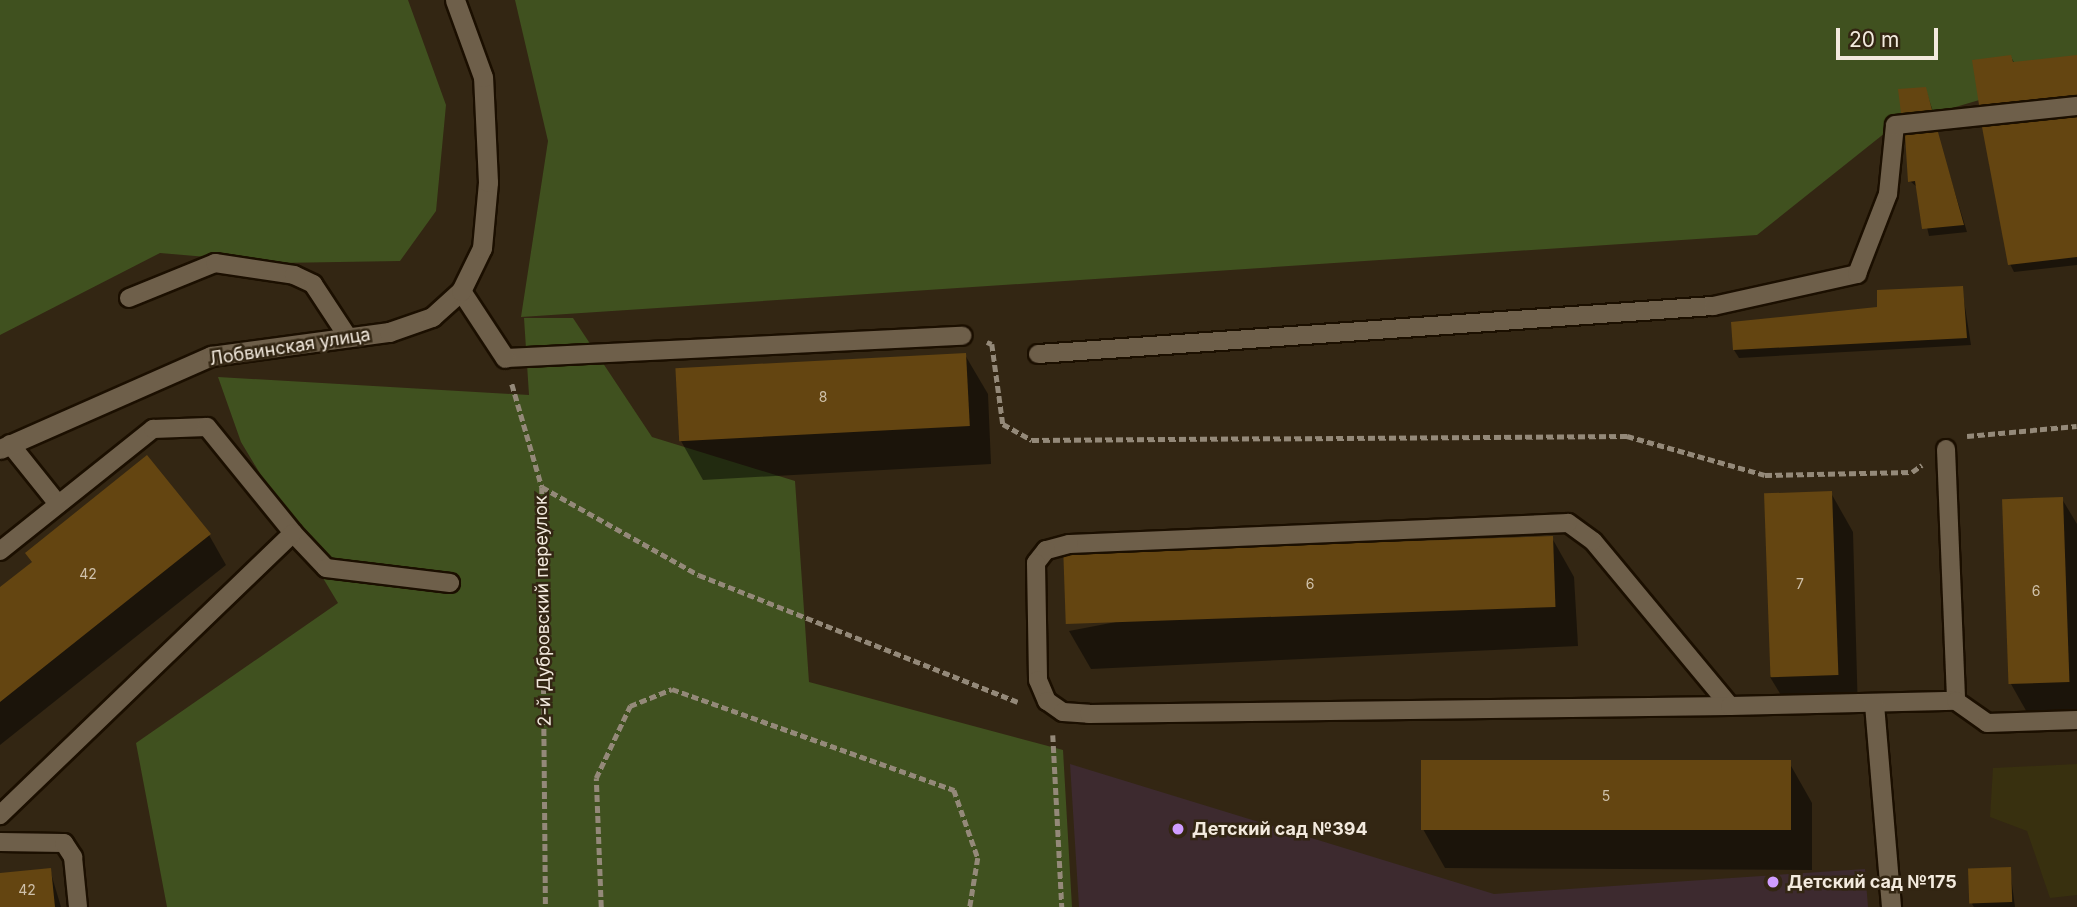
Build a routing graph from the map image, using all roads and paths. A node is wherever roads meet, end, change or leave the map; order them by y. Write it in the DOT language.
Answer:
graph roads {
  1 [pos="455,0"];
  2 [pos="2077,106"];
  3 [pos="461,291"];
  4 [pos="129,298"];
  5 [pos="962,336"];
  6 [pos="348,337"];
  7 [pos="1038,354"];
  8 [pos="505,358"];
  9 [pos="2077,426"];
  10 [pos="5,446"];
  11 [pos="1946,450"];
  12 [pos="542,487"];
  13 [pos="58,504"];
  14 [pos="293,533"];
  15 [pos="0,551"];
  16 [pos="450,583"];
  17 [pos="1956,701"];
  18 [pos="1874,704"];
  19 [pos="1730,706"];
  20 [pos="1054,711"];
  21 [pos="2077,720"];
  22 [pos="0,815"];
  23 [pos="0,842"];
  24 [pos="78,907"];
  25 [pos="546,907"];
  26 [pos="601,907"];
  27 [pos="970,907"];
  28 [pos="1062,907"];
  29 [pos="1891,907"];
  1 -- 3 [label="street"];
  2 -- 7 [label="lane"];
  3 -- 6 [label="street, Лобвинская улица"];
  3 -- 8 [label="street"];
  4 -- 6 [label="lane"];
  5 -- 8 [label="lane"];
  5 -- 11 [label="path"];
  6 -- 10 [label="street, Лобвинская улица"];
  8 -- 12 [label="path, 2-й Дубровский переулок"];
  9 -- 11 [label="path"];
  10 -- 13 [label="lane"];
  11 -- 17 [label="lane"];
  12 -- 20 [label="path"];
  12 -- 25 [label="path, 2-й Дубровский переулок"];
  13 -- 14 [label="lane"];
  13 -- 15 [label="lane"];
  14 -- 16 [label="lane"];
  14 -- 22 [label="lane"];
  17 -- 18 [label="lane"];
  17 -- 21 [label="lane"];
  18 -- 19 [label="lane"];
  18 -- 29 [label="street"];
  19 -- 20 [label="lane"];
  19 -- 20 [label="lane"];
  20 -- 28 [label="path"];
  23 -- 24 [label="lane"];
  26 -- 27 [label="path"];
}
